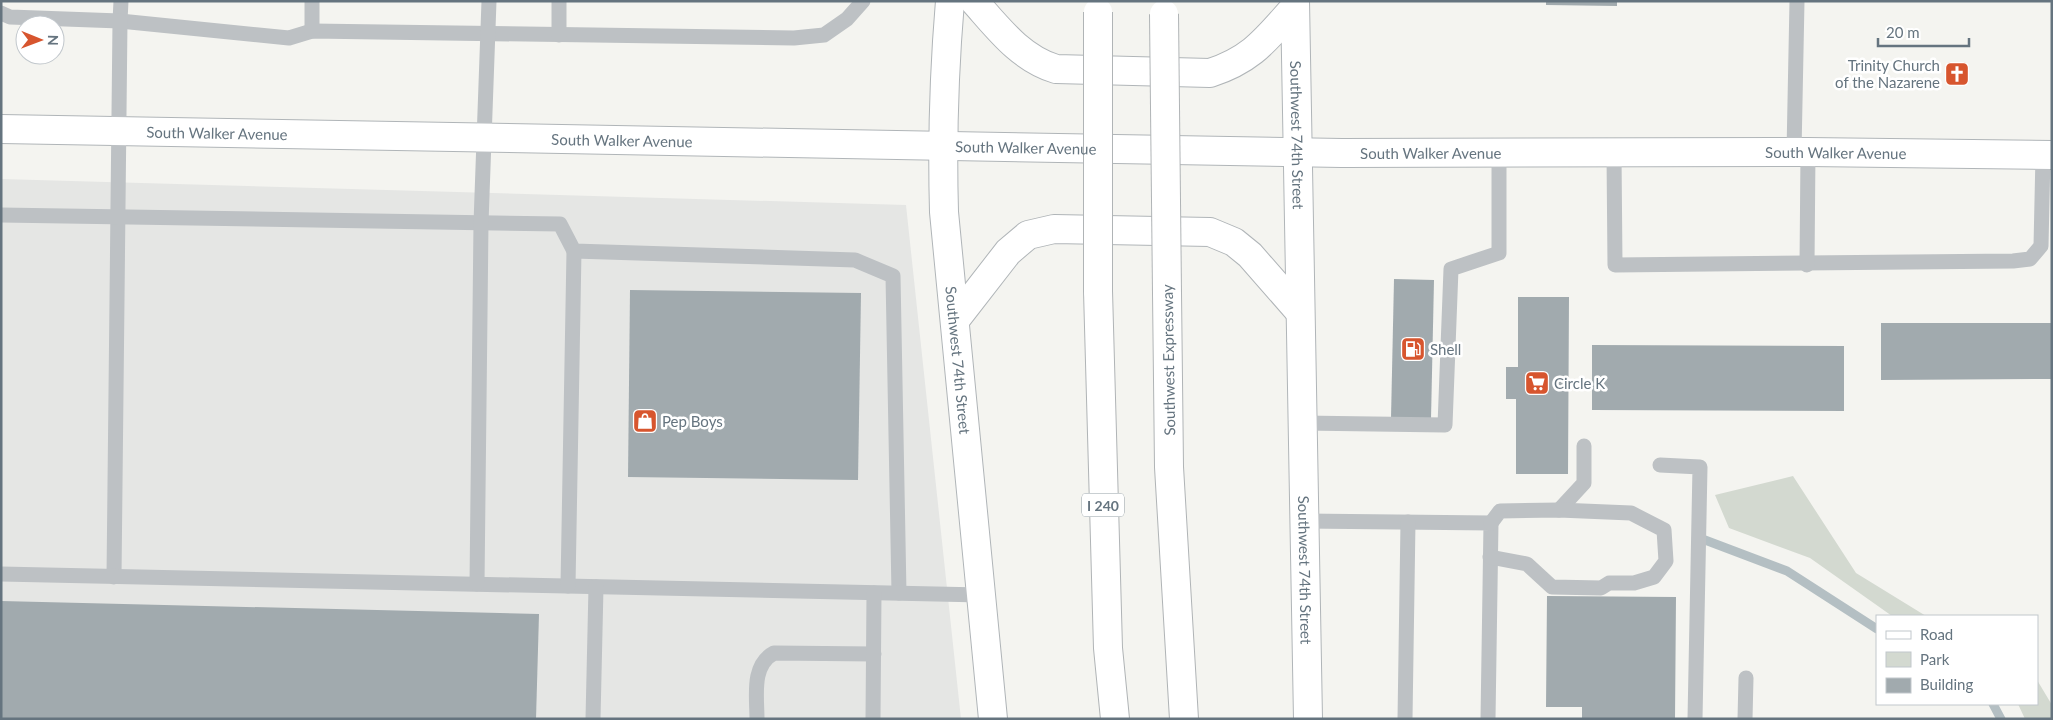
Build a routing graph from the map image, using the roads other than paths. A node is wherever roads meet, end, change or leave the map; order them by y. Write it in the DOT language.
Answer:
graph roads {
  1 [pos="121,1"];
  2 [pos="312,1"];
  3 [pos="489,1"];
  4 [pos="559,1"];
  5 [pos="863,1"];
  6 [pos="950,1"];
  7 [pos="974,1"];
  8 [pos="1797,1"];
  9 [pos="1295,4"];
  10 [pos="1098,7"];
  11 [pos="1164,7"];
  12 [pos="1,13"];
  13 [pos="120,21"];
  14 [pos="312,31"];
  15 [pos="488,34"];
  16 [pos="559,35"];
  17 [pos="1,129"];
  18 [pos="120,132"];
  19 [pos="485,138"];
  20 [pos="942,147"];
  21 [pos="1801,152"];
  22 [pos="1297,153"];
  23 [pos="1499,154"];
  24 [pos="1614,154"];
  25 [pos="2047,155"];
  26 [pos="1,215"];
  27 [pos="119,217"];
  28 [pos="481,223"];
  29 [pos="574,251"];
  30 [pos="1808,264"];
  31 [pos="1299,311"];
  32 [pos="956,319"];
  33 [pos="1302,423"];
  34 [pos="1584,446"];
  35 [pos="1660,465"];
  36 [pos="1559,510"];
  37 [pos="1304,521"];
  38 [pos="1408,522"];
  39 [pos="1491,523"];
  40 [pos="1490,557"];
  41 [pos="1,574"];
  42 [pos="114,577"];
  43 [pos="477,584"];
  44 [pos="568,586"];
  45 [pos="596,587"];
  46 [pos="874,593"];
  47 [pos="899,593"];
  48 [pos="982,595"];
  49 [pos="874,654"];
  50 [pos="1746,678"];
  51 [pos="593,719"];
  52 [pos="757,719"];
  53 [pos="873,719"];
  54 [pos="993,719"];
  55 [pos="1115,719"];
  56 [pos="1184,719"];
  57 [pos="1308,719"];
  58 [pos="1406,719"];
  59 [pos="1488,719"];
  60 [pos="1695,719"];
  61 [pos="1745,719"];
  1 -- 13 [label="lane"];
  2 -- 14 [label="lane"];
  3 -- 15 [label="lane"];
  4 -- 16 [label="lane"];
  5 -- 16 [label="lane"];
  6 -- 20 [label="main road, Southwest 74th Street"];
  7 -- 9 [label="main road"];
  8 -- 21 [label="lane"];
  9 -- 22 [label="main road, Southwest 74th Street"];
  10 -- 55 [label="main road, I 240, bridge"];
  11 -- 56 [label="main road, Southwest Expressway, bridge"];
  12 -- 13 [label="lane"];
  13 -- 14 [label="lane"];
  13 -- 18 [label="lane"];
  14 -- 15 [label="lane"];
  15 -- 16 [label="lane"];
  15 -- 19 [label="lane"];
  17 -- 18 [label="main road, South Walker Avenue"];
  18 -- 19 [label="main road, South Walker Avenue"];
  18 -- 27 [label="lane"];
  19 -- 20 [label="main road, South Walker Avenue"];
  19 -- 28 [label="lane"];
  20 -- 22 [label="main road, South Walker Avenue"];
  20 -- 32 [label="main road, Southwest 74th Street"];
  21 -- 24 [label="main road, South Walker Avenue"];
  21 -- 25 [label="main road, South Walker Avenue"];
  21 -- 30 [label="lane"];
  22 -- 23 [label="main road, South Walker Avenue"];
  22 -- 31 [label="main road, Southwest 74th Street"];
  23 -- 24 [label="main road, South Walker Avenue"];
  23 -- 33 [label="lane"];
  24 -- 30 [label="lane"];
  25 -- 30 [label="lane"];
  26 -- 27 [label="lane"];
  27 -- 28 [label="lane"];
  27 -- 42 [label="lane"];
  28 -- 29 [label="lane"];
  28 -- 43 [label="lane"];
  29 -- 44 [label="lane"];
  29 -- 47 [label="lane"];
  31 -- 32 [label="main road"];
  31 -- 33 [label="main road, Southwest 74th Street"];
  32 -- 48 [label="main road, Southwest 74th Street"];
  33 -- 37 [label="main road, Southwest 74th Street"];
  34 -- 36 [label="lane"];
  35 -- 60 [label="lane"];
  36 -- 39 [label="lane"];
  36 -- 40 [label="lane"];
  37 -- 38 [label="lane"];
  37 -- 57 [label="main road, Southwest 74th Street"];
  38 -- 39 [label="lane"];
  38 -- 58 [label="lane"];
  39 -- 40 [label="lane"];
  40 -- 59 [label="lane"];
  41 -- 42 [label="lane"];
  42 -- 43 [label="lane"];
  43 -- 44 [label="lane"];
  44 -- 45 [label="lane"];
  45 -- 46 [label="lane"];
  45 -- 51 [label="lane"];
  46 -- 47 [label="lane"];
  46 -- 49 [label="lane"];
  47 -- 48 [label="lane"];
  48 -- 54 [label="main road, Southwest 74th Street"];
  49 -- 52 [label="lane"];
  49 -- 53 [label="lane"];
  50 -- 61 [label="lane"];
}
